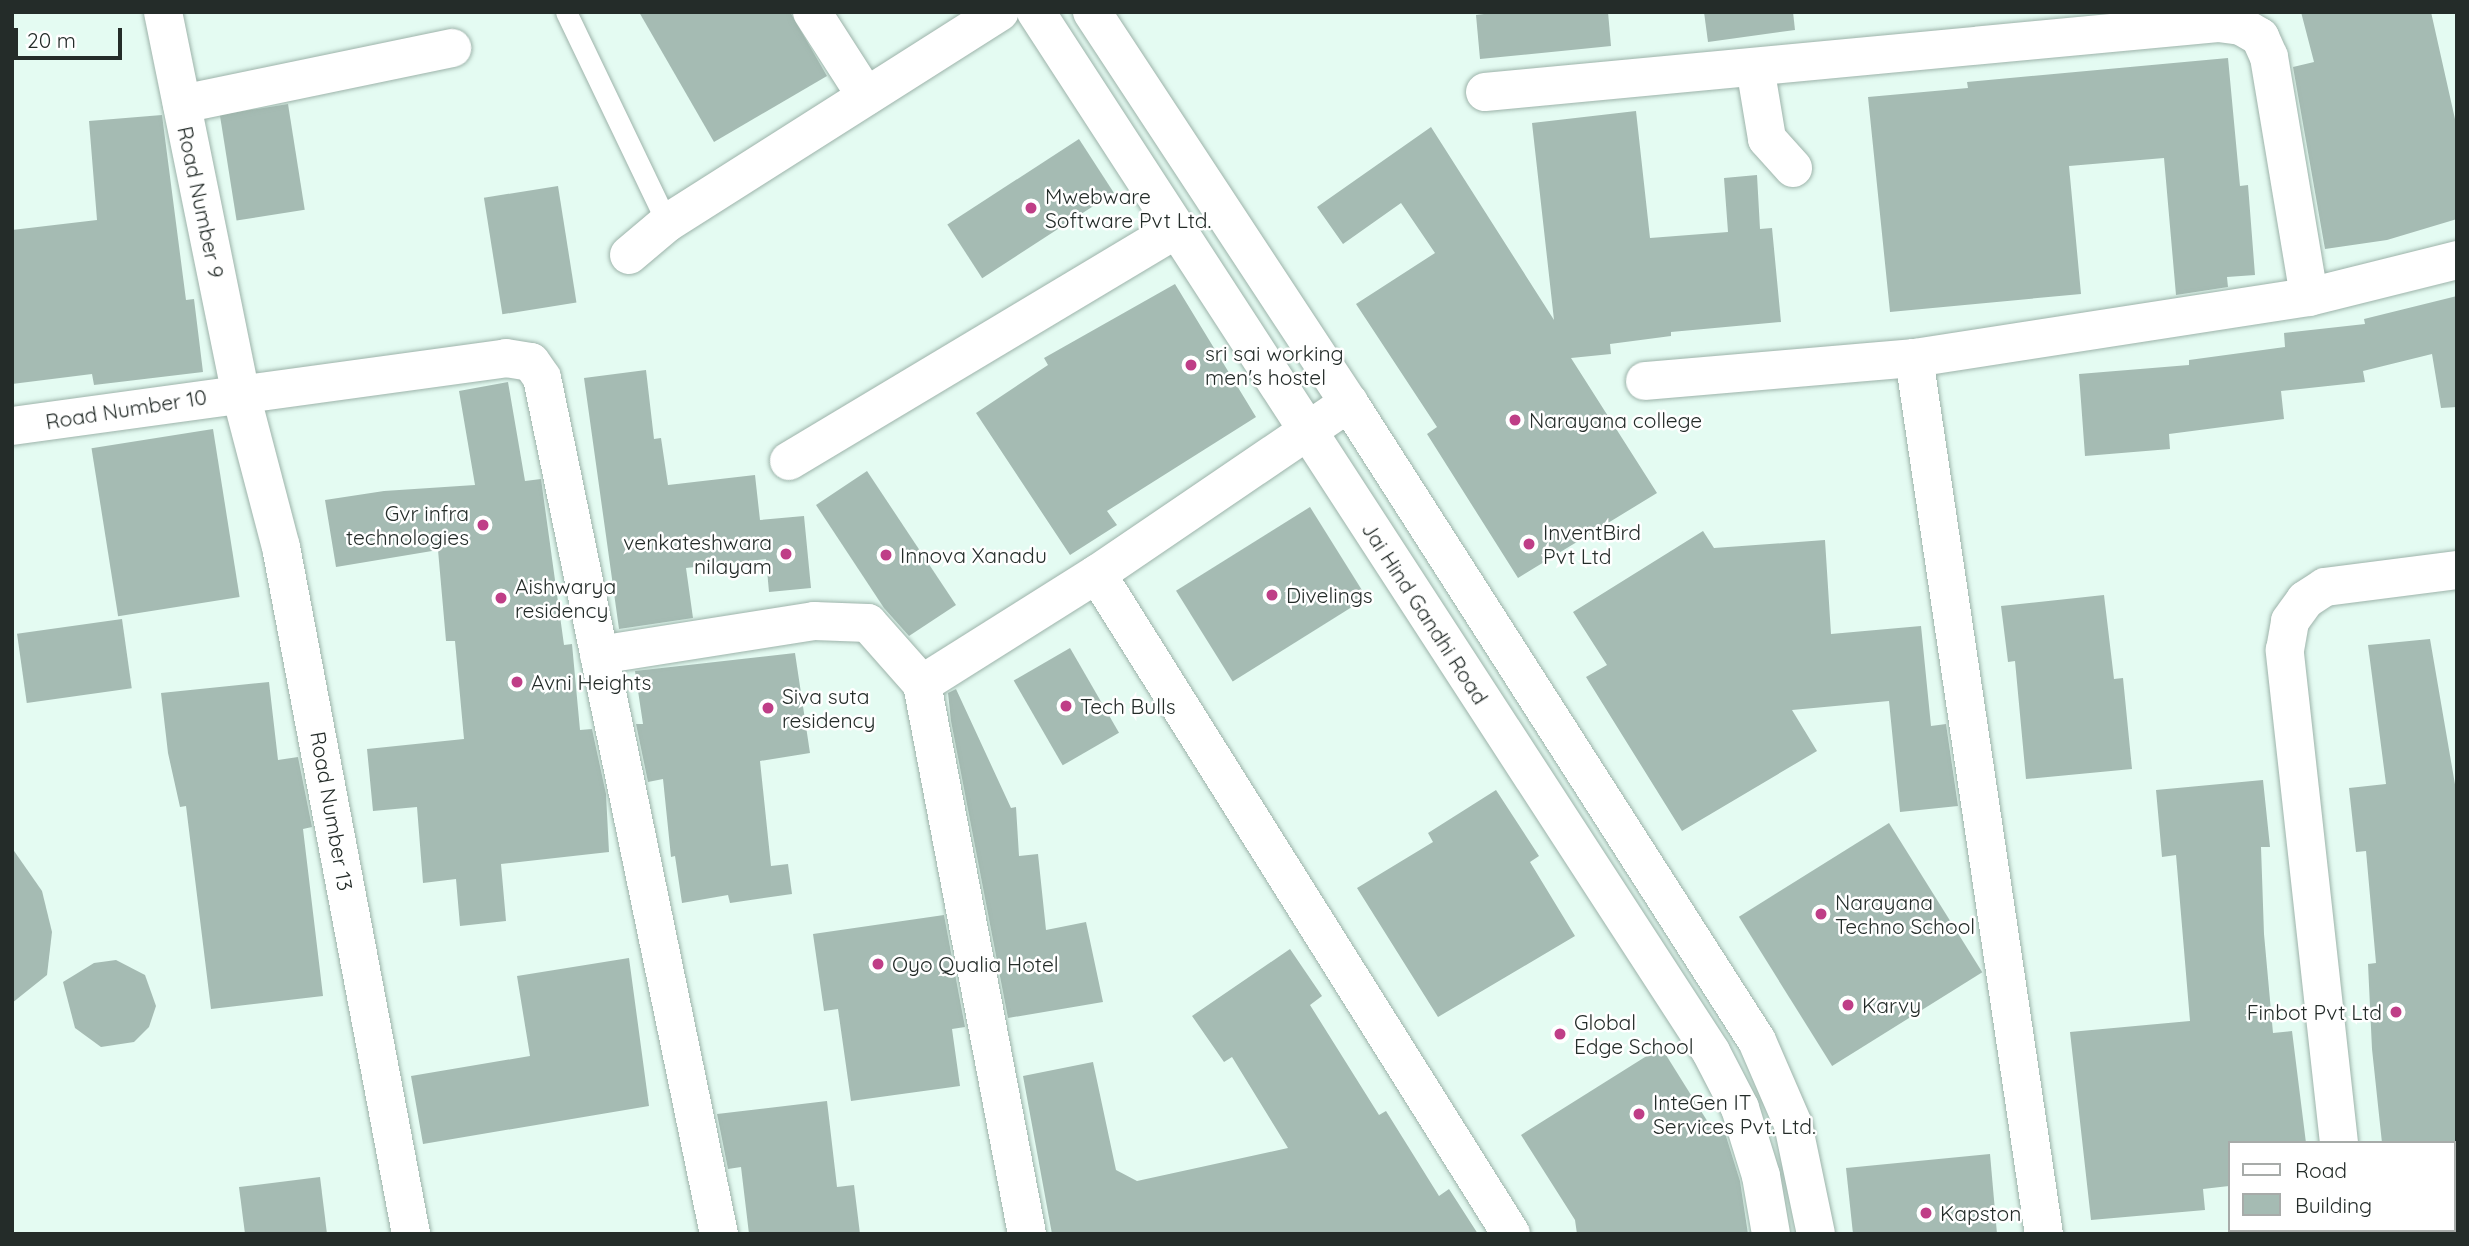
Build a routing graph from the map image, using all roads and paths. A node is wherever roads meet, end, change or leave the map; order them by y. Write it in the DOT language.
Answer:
graph roads {
  1 [pos="163,12"];
  2 [pos="566,12"];
  3 [pos="812,12"];
  4 [pos="1000,12"];
  5 [pos="1036,12"];
  6 [pos="1092,12"];
  7 [pos="452,48"];
  8 [pos="1755,67"];
  9 [pos="1485,92"];
  10 [pos="866,96"];
  11 [pos="181,104"];
  12 [pos="1793,168"];
  13 [pos="667,223"];
  14 [pos="1176,229"];
  15 [pos="629,255"];
  16 [pos="2457,260"];
  17 [pos="2309,297"];
  18 [pos="1914,358"];
  19 [pos="1645,381"];
  20 [pos="240,391"];
  21 [pos="1349,403"];
  22 [pos="12,426"];
  23 [pos="1306,430"];
  24 [pos="789,461"];
  25 [pos="2457,570"];
  26 [pos="1097,574"];
  27 [pos="599,655"];
  28 [pos="922,684"];
  29 [pos="2339,1141"];
  30 [pos="411,1234"];
  31 [pos="719,1234"];
  32 [pos="1027,1234"];
  33 [pos="1511,1234"];
  34 [pos="1771,1234"];
  35 [pos="1816,1234"];
  36 [pos="2044,1234"];
  1 -- 11 [label="street, Road Number 9"];
  2 -- 13 [label="lane"];
  3 -- 10 [label="street"];
  4 -- 10 [label="street"];
  5 -- 14 [label="street, Jai Hind Gandhi Road"];
  6 -- 21 [label="street"];
  7 -- 11 [label="street"];
  8 -- 9 [label="street"];
  8 -- 12 [label="street"];
  8 -- 17 [label="street"];
  10 -- 13 [label="street"];
  11 -- 20 [label="street, Road Number 9"];
  13 -- 15 [label="street"];
  14 -- 23 [label="street, Jai Hind Gandhi Road"];
  14 -- 24 [label="street"];
  16 -- 17 [label="street"];
  17 -- 18 [label="street"];
  18 -- 19 [label="street"];
  18 -- 36 [label="street"];
  20 -- 22 [label="street, Road Number 10"];
  20 -- 27 [label="street, Road Number 10"];
  20 -- 30 [label="street, Road Number 13"];
  21 -- 23 [label="street"];
  21 -- 35 [label="street"];
  23 -- 26 [label="street"];
  23 -- 34 [label="street, Jai Hind Gandhi Road"];
  25 -- 29 [label="street"];
  26 -- 28 [label="street"];
  26 -- 33 [label="street"];
  27 -- 28 [label="street"];
  27 -- 31 [label="street, Road Number 10"];
  28 -- 32 [label="street"];
}
